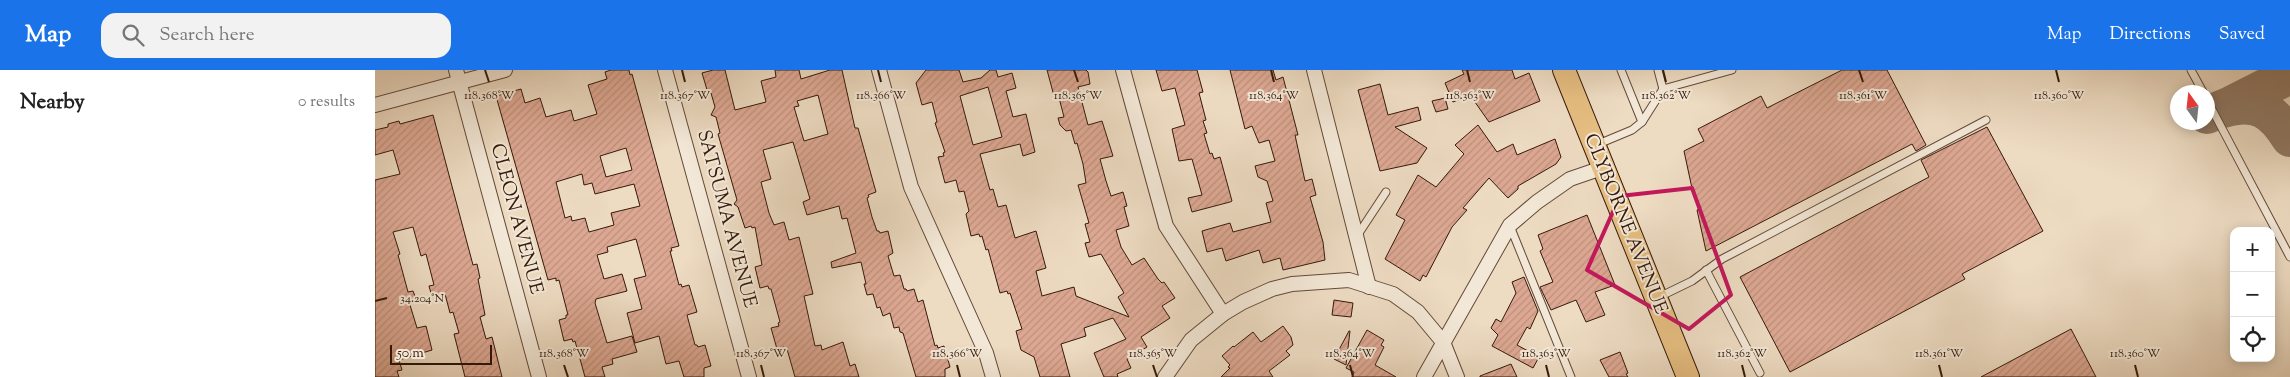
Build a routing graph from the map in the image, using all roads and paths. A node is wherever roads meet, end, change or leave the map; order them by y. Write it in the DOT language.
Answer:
graph roads {
  1 [pos="505,70"];
  2 [pos="665,70"];
  3 [pos="879,70"];
  4 [pos="1123,70"];
  5 [pos="1314,70"];
  6 [pos="1564,70"];
  7 [pos="1621,70"];
  8 [pos="1658,70"];
  9 [pos="1732,70"];
  10 [pos="2191,70"];
  11 [pos="458,76"];
  12 [pos="2199,85"];
  13 [pos="1663,89"];
  14 [pos="375,105"];
  15 [pos="2215,115"];
  16 [pos="1985,120"];
  17 [pos="1641,122"];
  18 [pos="1594,146"];
  19 [pos="1602,168"];
  20 [pos="1386,192"];
  21 [pos="1510,225"];
  22 [pos="1356,236"];
  23 [pos="2290,257"];
  24 [pos="1706,270"];
  25 [pos="1369,287"];
  26 [pos="1655,299"];
  27 [pos="1223,314"];
  28 [pos="1443,342"];
  29 [pos="1760,373"];
  30 [pos="539,377"];
  31 [pos="749,377"];
  32 [pos="993,377"];
  33 [pos="1165,377"];
  34 [pos="1424,377"];
  35 [pos="1457,377"];
  36 [pos="1571,377"];
  37 [pos="1688,377"];
  1 -- 11 [label="street"];
  2 -- 31 [label="street, SATSUMA AVENUE"];
  3 -- 32 [label="street"];
  4 -- 27 [label="street"];
  5 -- 22 [label="street"];
  6 -- 18 [label="main road, CLYBORNE AVENUE"];
  7 -- 17 [label="lane"];
  8 -- 13 [label="lane"];
  9 -- 13 [label="lane"];
  10 -- 12 [label="lane"];
  11 -- 14 [label="street"];
  11 -- 30 [label="street, CLEON AVENUE"];
  13 -- 17 [label="lane"];
  15 -- 23 [label="lane"];
  16 -- 24 [label="lane"];
  17 -- 18 [label="lane"];
  18 -- 19 [label="main road, CLYBORNE AVENUE"];
  19 -- 21 [label="street"];
  19 -- 26 [label="main road, CLYBORNE AVENUE"];
  20 -- 22 [label="lane"];
  21 -- 28 [label="street"];
  21 -- 36 [label="lane"];
  22 -- 25 [label="street"];
  24 -- 26 [label="lane"];
  24 -- 29 [label="lane"];
  25 -- 27 [label="street"];
  25 -- 28 [label="street"];
  26 -- 37 [label="main road, CLYBORNE AVENUE"];
  27 -- 33 [label="street"];
  28 -- 34 [label="street"];
  28 -- 35 [label="street"];
}
